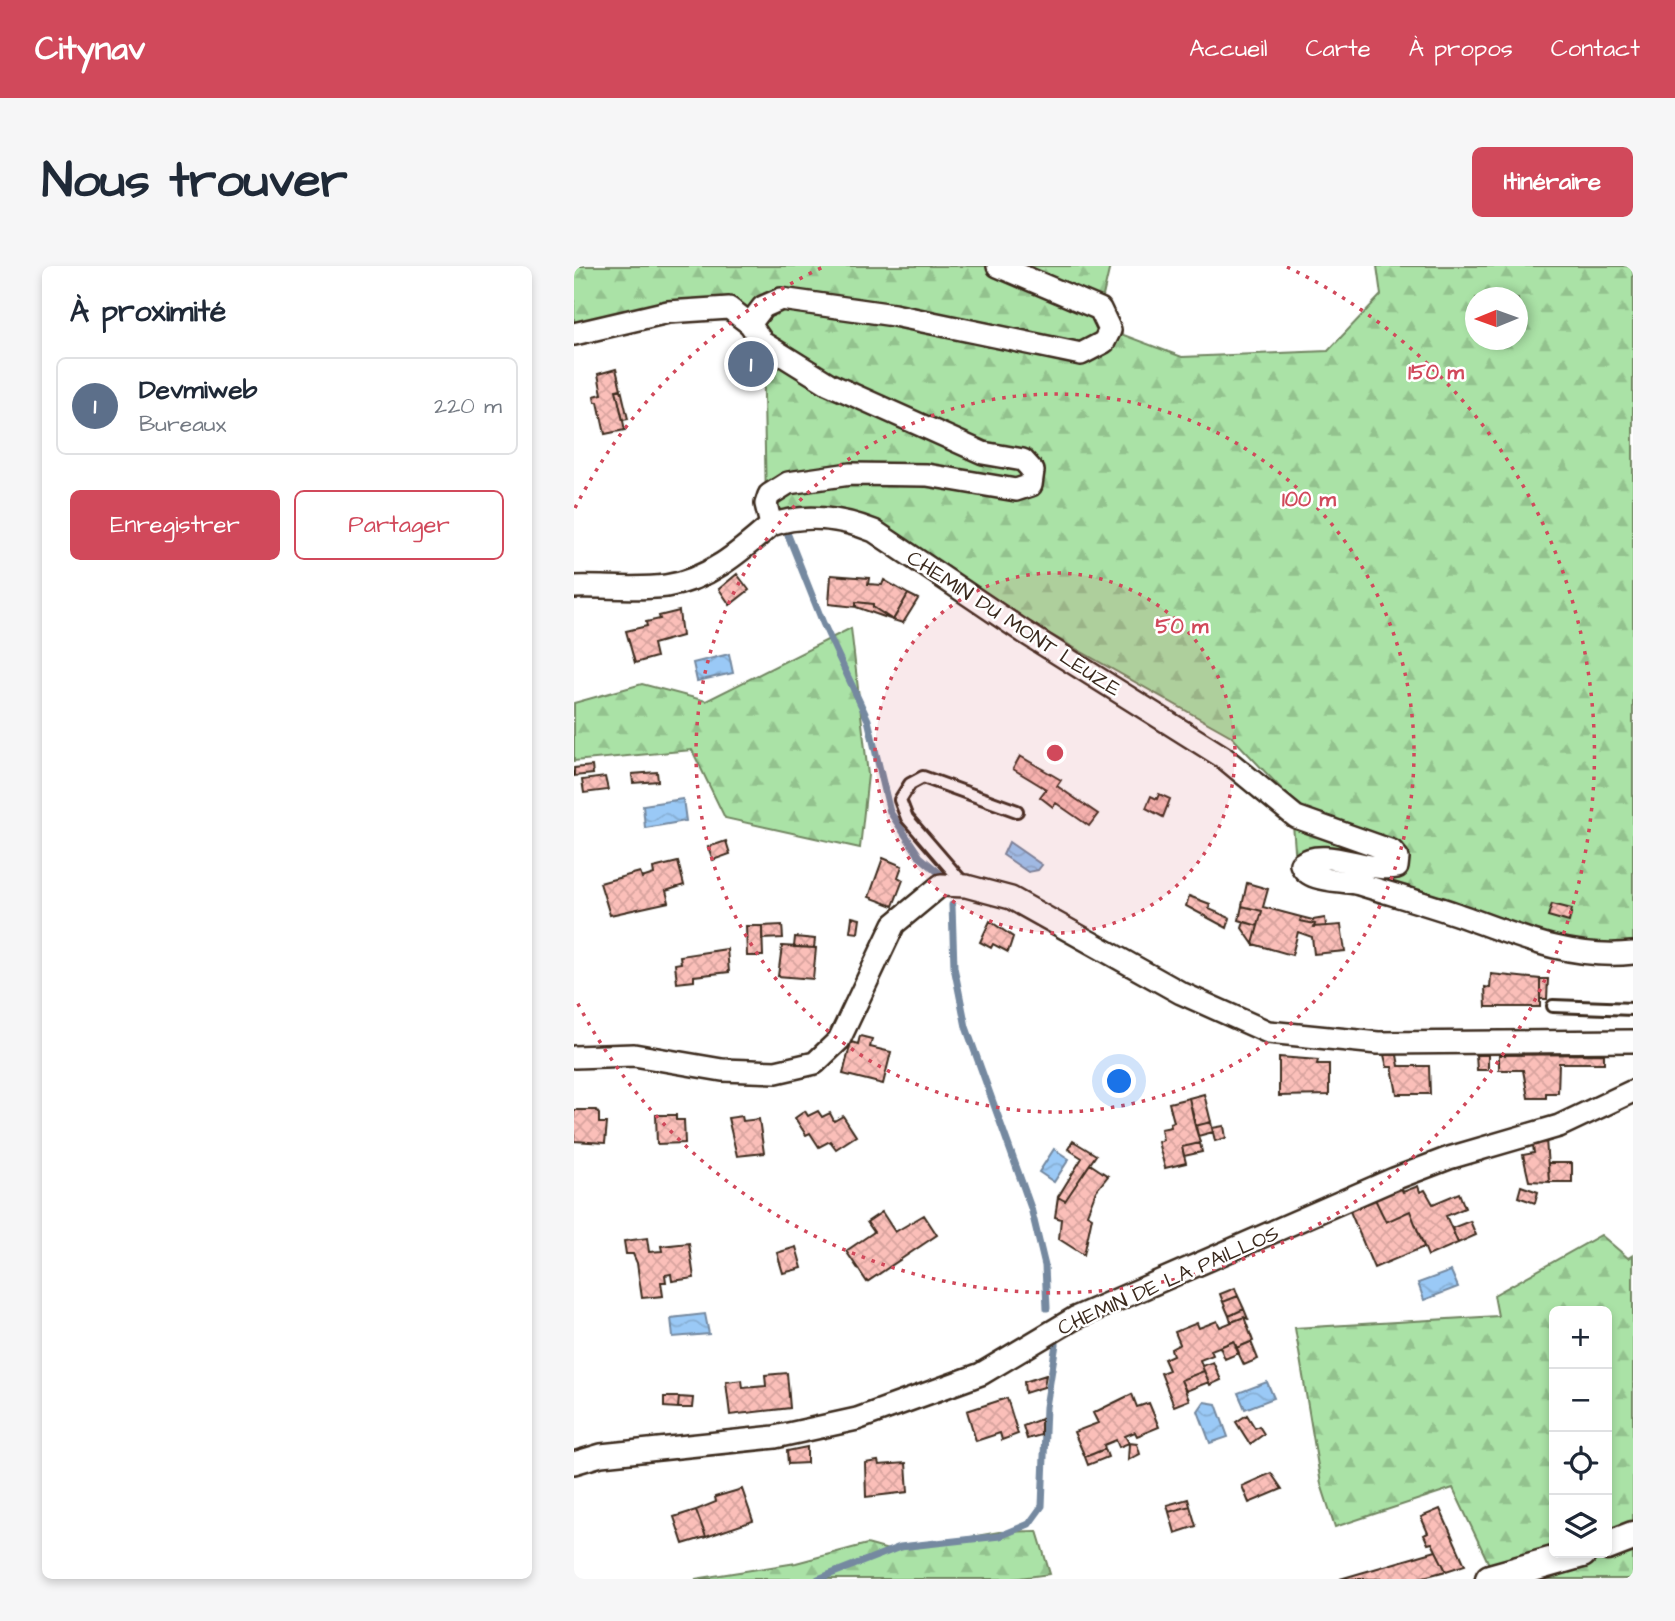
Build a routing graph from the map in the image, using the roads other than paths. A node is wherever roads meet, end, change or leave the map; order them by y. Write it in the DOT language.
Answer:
graph roads {
  1 [pos="998,266"];
  2 [pos="750,324"];
  3 [pos="574,334"];
  4 [pos="771,525"];
  5 [pos="574,587"];
  6 [pos="1017,810"];
  7 [pos="966,886"];
  8 [pos="1633,953"];
  9 [pos="1553,1006"];
  10 [pos="1633,1009"];
  11 [pos="1633,1041"];
  12 [pos="574,1057"];
  13 [pos="1633,1091"];
  14 [pos="574,1463"];
  15 [pos="1633,1536"];
  16 [pos="1612,1544"];
  17 [pos="1564,1558"];
  18 [pos="1490,1579"];
  1 -- 2 [label="street"];
  2 -- 3 [label="street"];
  2 -- 4 [label="street"];
  4 -- 5 [label="street"];
  4 -- 8 [label="street, CHEMIN DU MONT LEUZE"];
  6 -- 7 [label="lane"];
  7 -- 11 [label="street"];
  7 -- 12 [label="street"];
  9 -- 10 [label="lane"];
  13 -- 14 [label="street, CHEMIN DE LA PAILLOS"];
  15 -- 16 [label="main road"];
  17 -- 18 [label="main road"];
}
